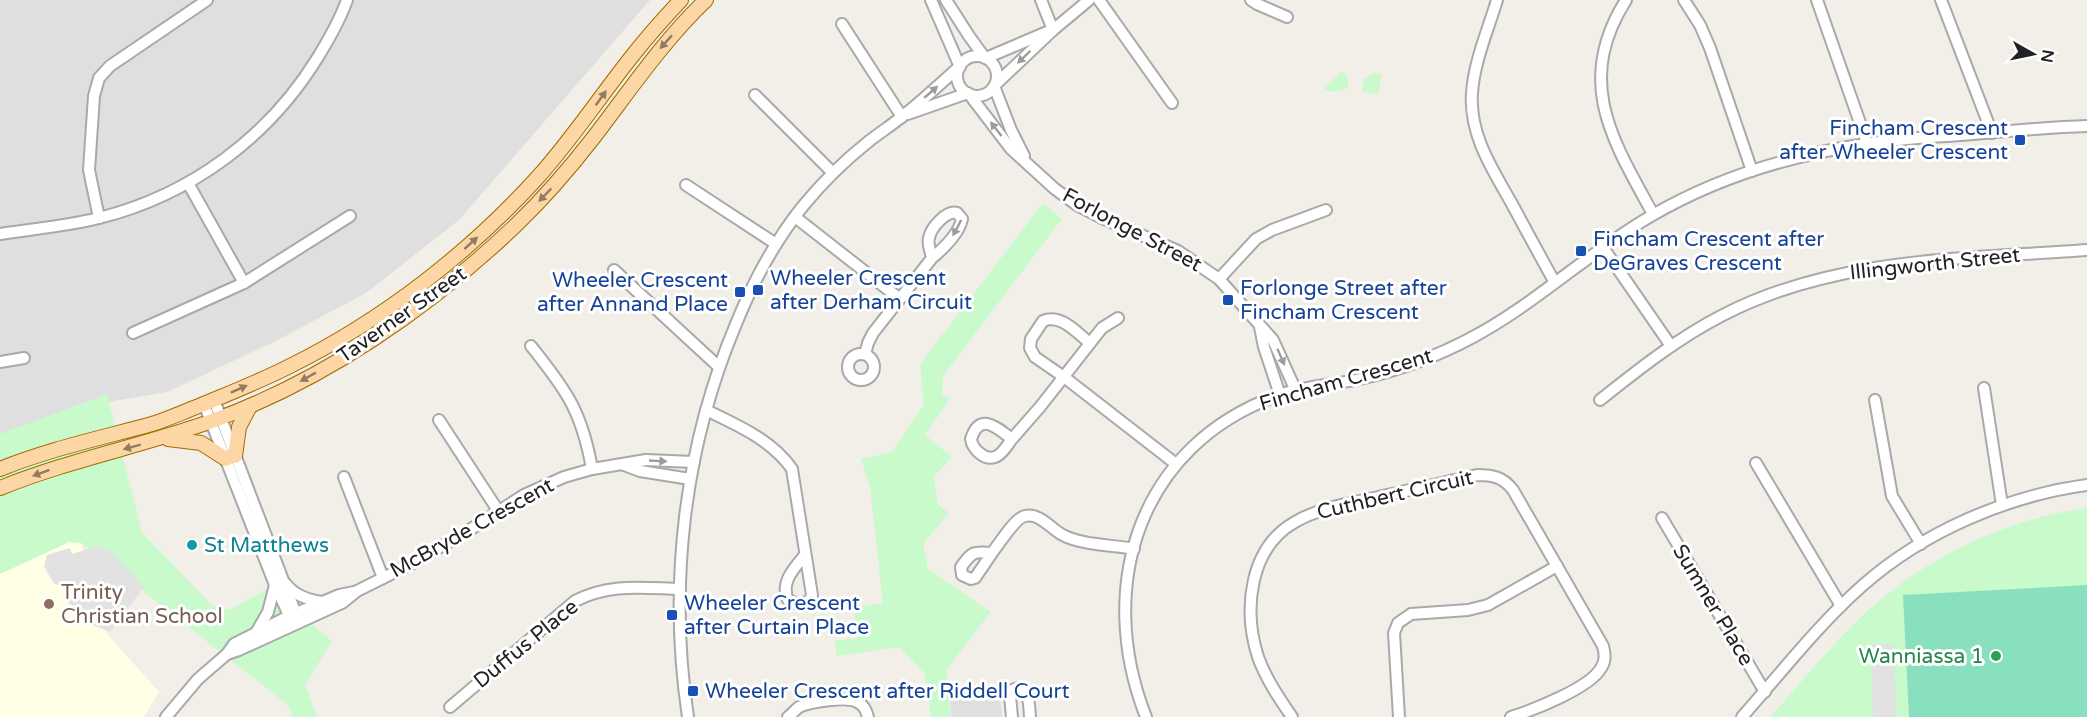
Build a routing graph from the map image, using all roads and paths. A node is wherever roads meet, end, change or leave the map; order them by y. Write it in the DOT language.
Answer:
graph roads {
  1 [pos="207,0"];
  2 [pos="347,0"];
  3 [pos="681,0"];
  4 [pos="706,0"];
  5 [pos="932,0"];
  6 [pos="946,0"];
  7 [pos="1041,0"];
  8 [pos="1089,0"];
  9 [pos="1099,0"];
  10 [pos="1251,0"];
  11 [pos="1497,0"];
  12 [pos="1626,0"];
  13 [pos="1684,0"];
  14 [pos="1817,0"];
  15 [pos="1941,0"];
  16 [pos="192,4"];
  17 [pos="1287,17"];
  18 [pos="842,24"];
  19 [pos="1053,30"];
  20 [pos="986,58"];
  21 [pos="959,67"];
  22 [pos="994,86"];
  23 [pos="969,94"];
  24 [pos="755,95"];
  25 [pos="1172,102"];
  26 [pos="902,117"];
  27 [pos="2087,124"];
  28 [pos="1992,133"];
  29 [pos="1867,143"];
  30 [pos="1027,161"];
  31 [pos="1752,171"];
  32 [pos="834,173"];
  33 [pos="188,183"];
  34 [pos="686,185"];
  35 [pos="1326,210"];
  36 [pos="1653,214"];
  37 [pos="350,216"];
  38 [pos="795,217"];
  39 [pos="99,218"];
  40 [pos="0,234"];
  41 [pos="776,244"];
  42 [pos="1602,246"];
  43 [pos="2087,250"];
  44 [pos="932,258"];
  45 [pos="614,270"];
  46 [pos="1219,279"];
  47 [pos="1554,281"];
  48 [pos="244,283"];
  49 [pos="900,299"];
  50 [pos="1118,318"];
  51 [pos="1260,327"];
  52 [pos="133,333"];
  53 [pos="1090,343"];
  54 [pos="531,346"];
  55 [pos="1671,346"];
  56 [pos="865,354"];
  57 [pos="24,358"];
  58 [pos="0,362"];
  59 [pos="719,367"];
  60 [pos="1064,377"];
  61 [pos="1984,388"];
  62 [pos="1296,391"];
  63 [pos="1280,395"];
  64 [pos="1600,400"];
  65 [pos="1875,400"];
  66 [pos="209,402"];
  67 [pos="250,406"];
  68 [pos="706,410"];
  69 [pos="215,420"];
  70 [pos="439,420"];
  71 [pos="159,439"];
  72 [pos="1012,439"];
  73 [pos="230,458"];
  74 [pos="694,462"];
  75 [pos="1756,463"];
  76 [pos="1176,464"];
  77 [pos="624,465"];
  78 [pos="0,469"];
  79 [pos="592,469"];
  80 [pos="344,477"];
  81 [pos="690,479"];
  82 [pos="2087,485"];
  83 [pos="0,488"];
  84 [pos="2002,505"];
  85 [pos="499,512"];
  86 [pos="1662,518"];
  87 [pos="1921,544"];
  88 [pos="1134,549"];
  89 [pos="992,553"];
  90 [pos="804,556"];
  91 [pos="1557,566"];
  92 [pos="383,578"];
  93 [pos="280,583"];
  94 [pos="680,589"];
  95 [pos="357,591"];
  96 [pos="324,601"];
  97 [pos="1841,606"];
  98 [pos="294,619"];
  99 [pos="256,633"];
  100 [pos="233,650"];
  101 [pos="1764,692"];
  102 [pos="450,707"];
  103 [pos="166,717"];
  104 [pos="688,717"];
  105 [pos="788,717"];
  106 [pos="868,717"];
  107 [pos="1012,717"];
  108 [pos="1030,717"];
  109 [pos="1146,717"];
  110 [pos="1292,717"];
  111 [pos="1398,717"];
  112 [pos="1511,717"];
  113 [pos="1742,717"];
  1 -- 16 [label="street"];
  2 -- 33 [label="street"];
  66 -- 3 [label="main road, Taverner Street, one-way"];
  4 -- 67 [label="main road, Taverner Street, one-way"];
  5 -- 21 [label="street"];
  6 -- 20 [label="street"];
  7 -- 19 [label="street"];
  8 -- 19 [label="street"];
  9 -- 25 [label="street"];
  10 -- 17 [label="street"];
  11 -- 47 [label="street"];
  12 -- 36 [label="street"];
  13 -- 31 [label="street"];
  14 -- 29 [label="street"];
  15 -- 28 [label="street"];
  16 -- 39 [label="street"];
  18 -- 26 [label="street"];
  19 -- 20 [label="street"];
  19 -- 22 [label="street, one-way"];
  20 -- 21 [label="street"];
  20 -- 22 [label="street"];
  21 -- 23 [label="street"];
  26 -- 21 [label="street, one-way"];
  22 -- 23 [label="street"];
  22 -- 30 [label="street, Forlonge Street"];
  23 -- 26 [label="street"];
  30 -- 23 [label="street, Forlonge Street, one-way"];
  24 -- 32 [label="street"];
  26 -- 32 [label="street"];
  27 -- 28 [label="street, Fincham Crescent"];
  28 -- 29 [label="street, Fincham Crescent"];
  29 -- 31 [label="street, Fincham Crescent"];
  30 -- 46 [label="street, Forlonge Street"];
  31 -- 36 [label="street, Fincham Crescent"];
  32 -- 38 [label="street"];
  33 -- 39 [label="street"];
  33 -- 48 [label="street"];
  34 -- 41 [label="street"];
  35 -- 46 [label="street"];
  36 -- 42 [label="street, Fincham Crescent"];
  37 -- 48 [label="street"];
  38 -- 41 [label="street"];
  38 -- 49 [label="street"];
  39 -- 40 [label="street"];
  41 -- 59 [label="street"];
  42 -- 47 [label="street, Fincham Crescent"];
  42 -- 55 [label="street"];
  43 -- 55 [label="street, Illingworth Street"];
  44 -- 49 [label="street"];
  45 -- 59 [label="street"];
  46 -- 51 [label="street, Forlonge Street"];
  47 -- 62 [label="street, Fincham Crescent"];
  48 -- 52 [label="street"];
  49 -- 56 [label="street"];
  50 -- 53 [label="street"];
  51 -- 62 [label="street, Forlonge Street, one-way"];
  51 -- 63 [label="street, Forlonge Street"];
  53 -- 60 [label="street"];
  53 -- 60 [label="street"];
  54 -- 79 [label="street"];
  55 -- 64 [label="street, Illingworth Street"];
  57 -- 58 [label="street"];
  59 -- 68 [label="street"];
  60 -- 72 [label="street"];
  60 -- 76 [label="street"];
  61 -- 84 [label="street"];
  62 -- 63 [label="street, Fincham Crescent"];
  63 -- 76 [label="street, Fincham Crescent"];
  65 -- 87 [label="street"];
  66 -- 69 [label="street"];
  66 -- 78 [label="main road, Taverner Street"];
  67 -- 69 [label="main road, Taverner Street"];
  67 -- 73 [label="main road"];
  68 -- 74 [label="street"];
  68 -- 90 [label="street"];
  69 -- 71 [label="main road, Taverner Street"];
  69 -- 73 [label="street"];
  70 -- 85 [label="street"];
  71 -- 73 [label="main road"];
  71 -- 83 [label="main road, Taverner Street, one-way"];
  73 -- 93 [label="street"];
  77 -- 74 [label="street, McBryde Crescent, one-way"];
  74 -- 81 [label="street"];
  75 -- 97 [label="street"];
  76 -- 88 [label="street, Fincham Crescent"];
  77 -- 79 [label="street, McBryde Crescent"];
  77 -- 81 [label="street, McBryde Crescent"];
  79 -- 85 [label="street, McBryde Crescent"];
  80 -- 92 [label="street"];
  81 -- 94 [label="street"];
  82 -- 84 [label="street"];
  84 -- 87 [label="street"];
  85 -- 92 [label="street, McBryde Crescent"];
  86 -- 101 [label="street, Sumner Place"];
  87 -- 97 [label="street"];
  88 -- 89 [label="street"];
  88 -- 109 [label="street, Fincham Crescent"];
  91 -- 110 [label="street, Cuthbert Circuit"];
  91 -- 111 [label="street"];
  91 -- 112 [label="street, Cuthbert Circuit"];
  92 -- 95 [label="street, McBryde Crescent"];
  93 -- 96 [label="street"];
  93 -- 98 [label="street"];
  93 -- 99 [label="street"];
  94 -- 102 [label="street, Duffus Place"];
  94 -- 104 [label="street"];
  95 -- 96 [label="street, McBryde Crescent"];
  95 -- 98 [label="street, McBryde Crescent"];
  96 -- 98 [label="street, McBryde Crescent"];
  97 -- 101 [label="street"];
  98 -- 99 [label="street, McBryde Crescent"];
  98 -- 100 [label="street, McBryde Crescent"];
  99 -- 100 [label="street, McBryde Crescent"];
  100 -- 103 [label="street, McBryde Crescent"];
  101 -- 113 [label="street"];
  105 -- 106 [label="street"];
  107 -- 108 [label="street"];
}
